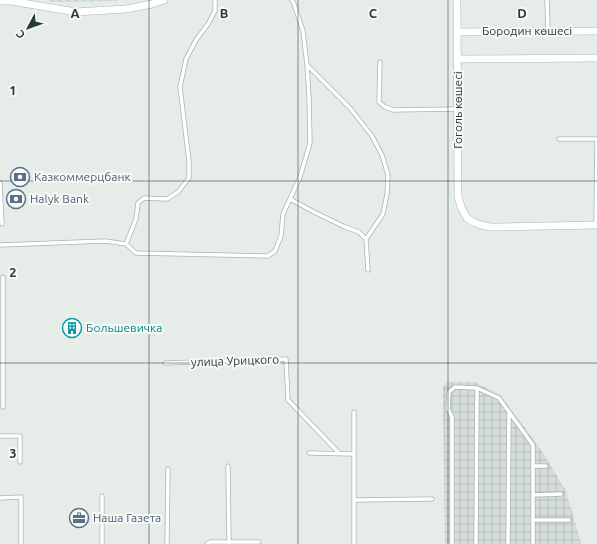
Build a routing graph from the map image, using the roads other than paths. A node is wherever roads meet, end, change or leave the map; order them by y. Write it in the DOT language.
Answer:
graph roads {
  1 [pos="164,0"];
  2 [pos="215,0"];
  3 [pos="292,0"];
  4 [pos="457,0"];
  5 [pos="548,0"];
  6 [pos="0,1"];
  7 [pos="548,31"];
  8 [pos="597,31"];
  9 [pos="457,32"];
  10 [pos="597,58"];
  11 [pos="458,60"];
  12 [pos="380,62"];
  13 [pos="307,65"];
  14 [pos="458,109"];
  15 [pos="559,139"];
  16 [pos="597,140"];
  17 [pos="0,183"];
  18 [pos="290,198"];
  19 [pos="2,224"];
  20 [pos="597,225"];
  21 [pos="366,239"];
  22 [pos="126,244"];
  23 [pos="0,245"];
  24 [pos="368,270"];
  25 [pos="3,277"];
  26 [pos="165,363"];
  27 [pos="2,372"];
  28 [pos="477,388"];
  29 [pos="3,407"];
  30 [pos="354,412"];
  31 [pos="509,412"];
  32 [pos="0,436"];
  33 [pos="308,453"];
  34 [pos="339,454"];
  35 [pos="354,454"];
  36 [pos="20,462"];
  37 [pos="228,466"];
  38 [pos="533,466"];
  39 [pos="546,466"];
  40 [pos="168,469"];
  41 [pos="561,494"];
  42 [pos="533,495"];
  43 [pos="102,496"];
  44 [pos="0,498"];
  45 [pos="432,499"];
  46 [pos="354,500"];
  47 [pos="533,520"];
  48 [pos="569,520"];
  49 [pos="259,542"];
  50 [pos="229,543"];
  51 [pos="21,544"];
  52 [pos="102,544"];
  53 [pos="167,544"];
  54 [pos="208,544"];
  55 [pos="354,544"];
  56 [pos="452,544"];
  57 [pos="476,544"];
  58 [pos="508,544"];
  59 [pos="533,544"];
  1 -- 6 [label="street"];
  2 -- 22 [label="lane"];
  3 -- 13 [label="lane"];
  4 -- 9 [label="street, Гоголь көшесі"];
  5 -- 7 [label="lane"];
  7 -- 8 [label="street, Бородин көшесі"];
  7 -- 9 [label="street, Бородин көшесі"];
  9 -- 11 [label="street, Гоголь көшесі"];
  10 -- 11 [label="street"];
  11 -- 14 [label="street, Гоголь көшесі"];
  12 -- 14 [label="lane"];
  13 -- 18 [label="lane"];
  13 -- 21 [label="lane"];
  14 -- 20 [label="street, Гоголь көшесі"];
  15 -- 16 [label="lane"];
  16 -- 20 [label="lane"];
  17 -- 19 [label="lane"];
  18 -- 21 [label="lane"];
  18 -- 22 [label="lane"];
  21 -- 24 [label="lane"];
  22 -- 23 [label="lane"];
  25 -- 27 [label="lane"];
  26 -- 34 [label="lane, улица Урицкого"];
  27 -- 29 [label="lane"];
  28 -- 31 [label="lane"];
  28 -- 56 [label="lane"];
  28 -- 57 [label="lane"];
  30 -- 35 [label="lane"];
  31 -- 38 [label="lane"];
  31 -- 58 [label="lane"];
  32 -- 36 [label="lane"];
  33 -- 34 [label="lane"];
  34 -- 35 [label="lane"];
  35 -- 46 [label="lane"];
  37 -- 50 [label="lane"];
  38 -- 39 [label="lane"];
  38 -- 42 [label="lane"];
  40 -- 53 [label="lane"];
  41 -- 42 [label="lane"];
  42 -- 47 [label="lane"];
  43 -- 52 [label="lane"];
  44 -- 51 [label="lane"];
  45 -- 46 [label="lane"];
  46 -- 55 [label="lane"];
  47 -- 48 [label="lane"];
  47 -- 59 [label="lane"];
  49 -- 50 [label="lane"];
  50 -- 54 [label="lane"];
}
